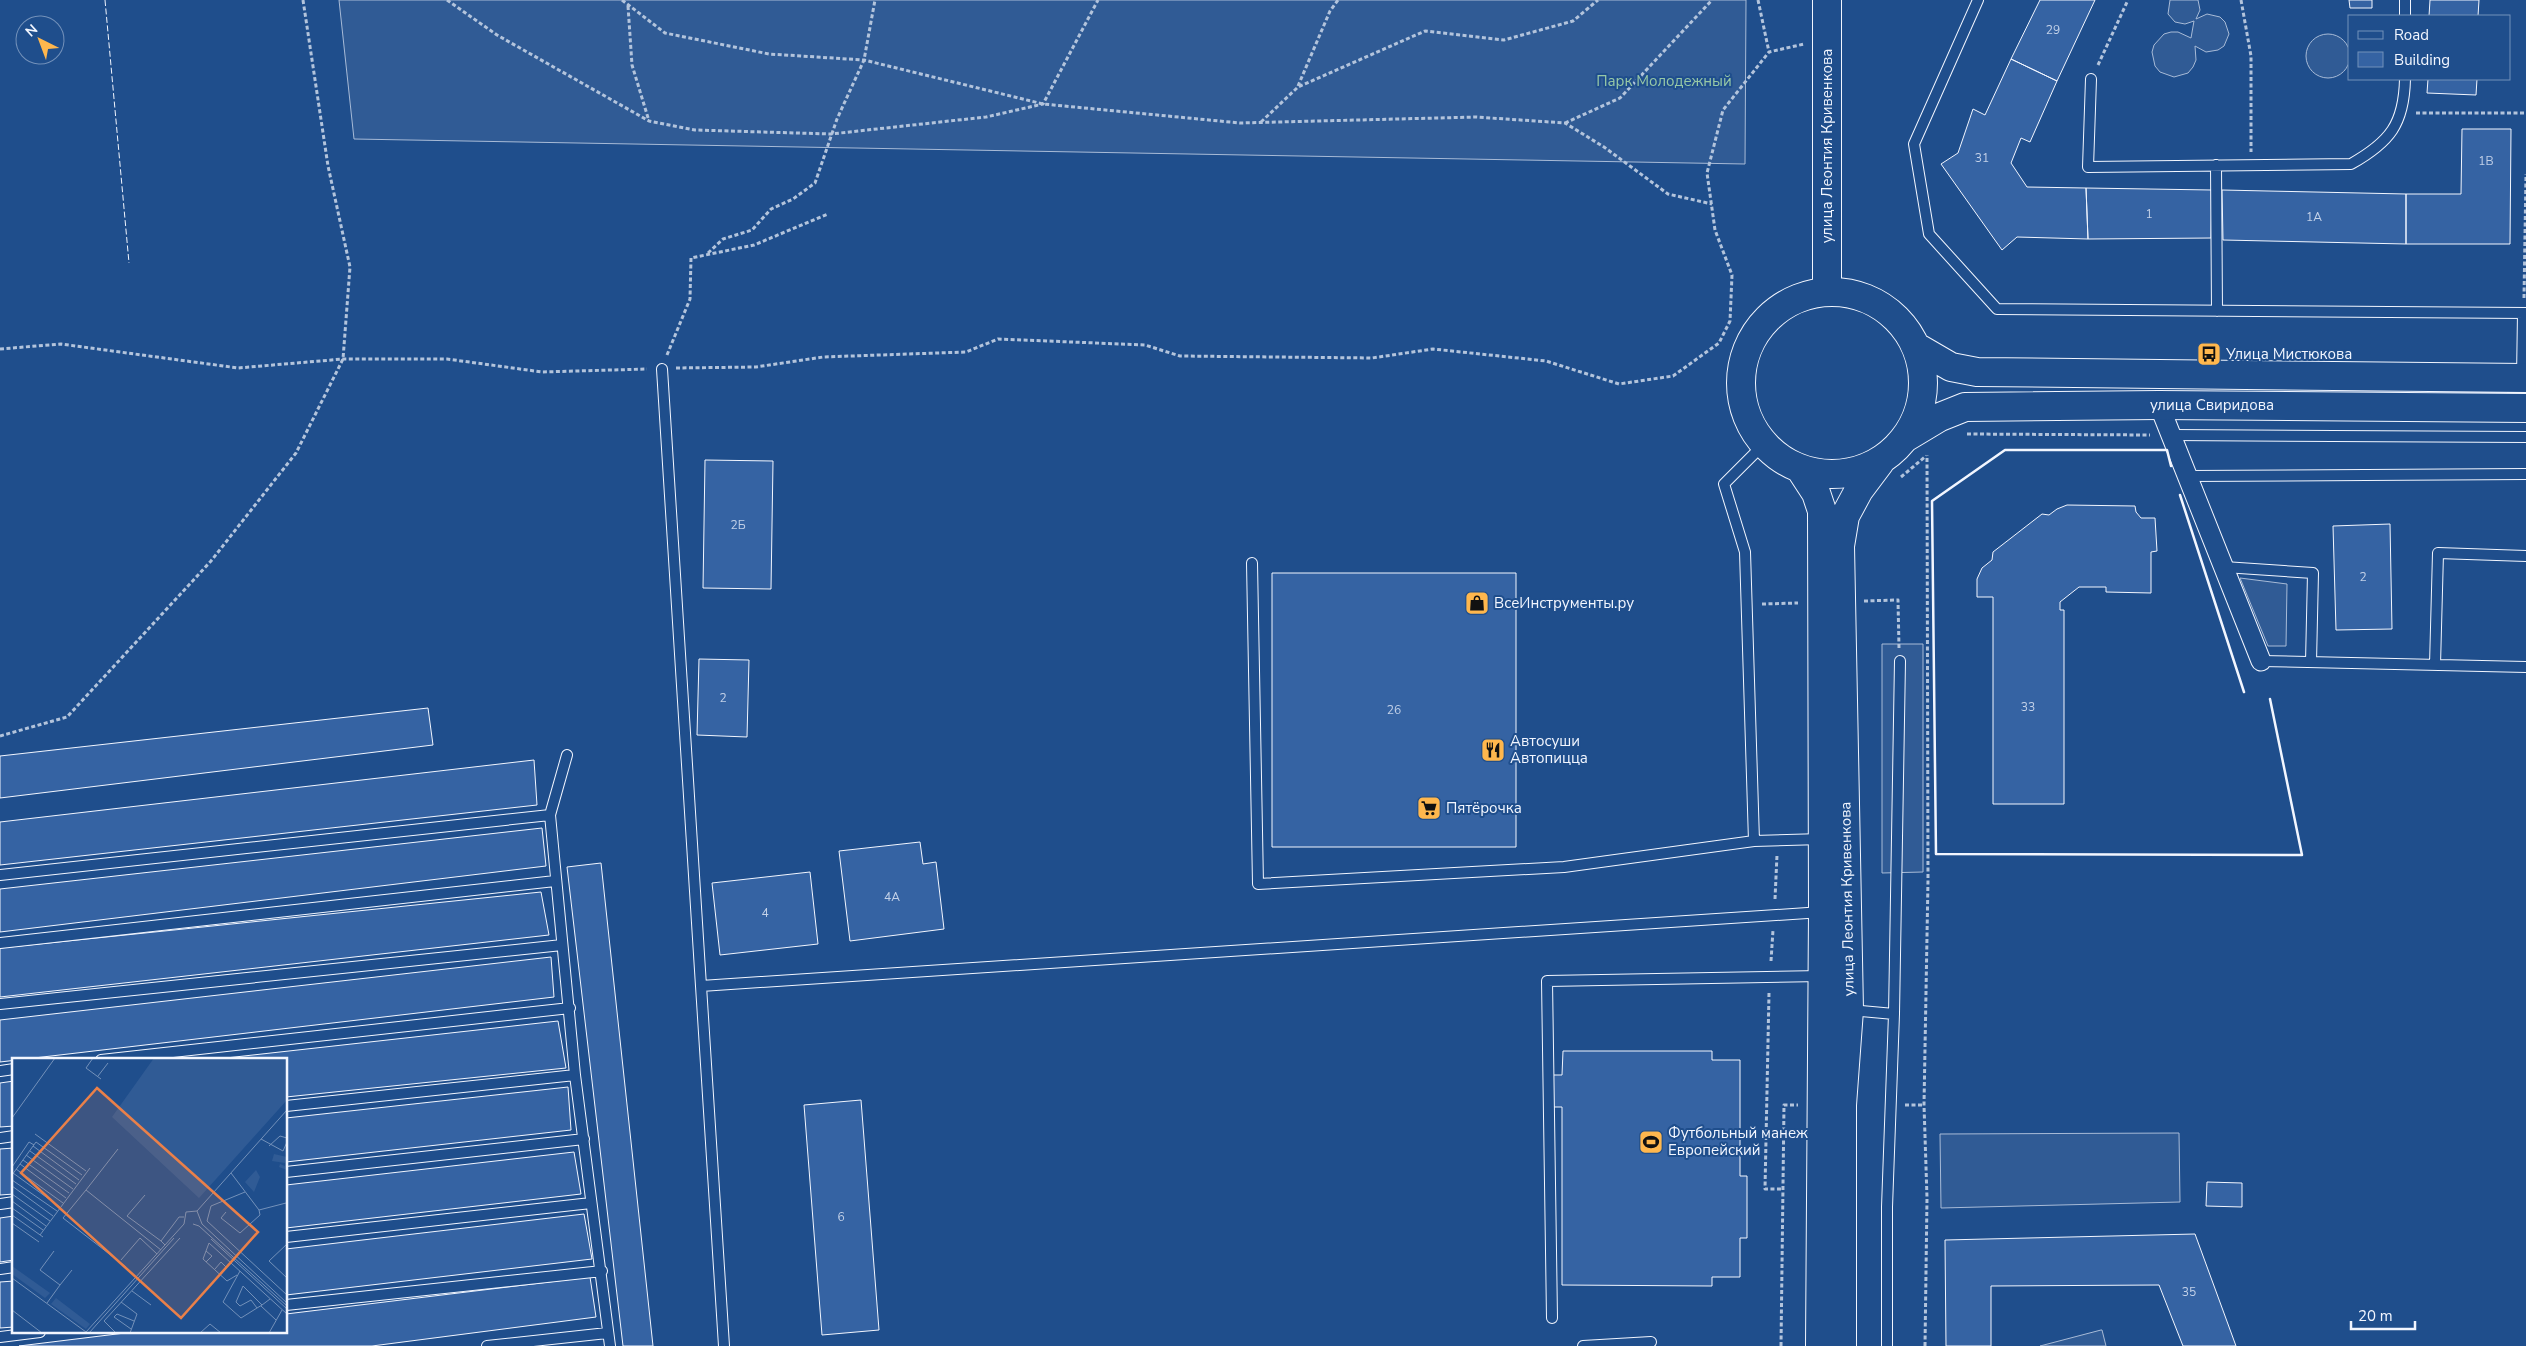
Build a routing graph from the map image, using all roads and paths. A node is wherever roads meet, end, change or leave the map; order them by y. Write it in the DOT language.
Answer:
graph roads {
  1 [pos="303,0"];
  2 [pos="447,0"];
  3 [pos="622,0"];
  4 [pos="875,0"];
  5 [pos="1098,0"];
  6 [pos="1338,0"];
  7 [pos="1598,0"];
  8 [pos="1712,0"];
  9 [pos="1758,0"];
  10 [pos="1827,0"];
  11 [pos="1978,0"];
  12 [pos="2128,0"];
  13 [pos="2241,0"];
  14 [pos="2405,0"];
  15 [pos="628,5"];
  16 [pos="2405,15"];
  17 [pos="1828,43"];
  18 [pos="1769,52"];
  19 [pos="864,60"];
  20 [pos="2091,79"];
  21 [pos="2404,80"];
  22 [pos="1298,87"];
  23 [pos="1044,104"];
  24 [pos="2400,112"];
  25 [pos="2526,113"];
  26 [pos="648,122"];
  27 [pos="1260,122"];
  28 [pos="1565,123"];
  29 [pos="831,134"];
  30 [pos="2216,165"];
  31 [pos="2251,165"];
  32 [pos="2526,174"];
  33 [pos="1712,204"];
  34 [pos="828,214"];
  35 [pos="708,253"];
  36 [pos="1826,291"];
  37 [pos="2217,311"];
  38 [pos="2525,313"];
  39 [pos="0,349"];
  40 [pos="1920,349"];
  41 [pos="343,359"];
  42 [pos="662,369"];
  43 [pos="2524,378"];
  44 [pos="2159,405"];
  45 [pos="2526,408"];
  46 [pos="1964,434"];
  47 [pos="2172,435"];
  48 [pos="2526,436"];
  49 [pos="1905,438"];
  50 [pos="1765,443"];
  51 [pos="1934,450"];
  52 [pos="1926,456"];
  53 [pos="1801,470"];
  54 [pos="1888,472"];
  55 [pos="2526,474"];
  56 [pos="2189,476"];
  57 [pos="2526,556"];
  58 [pos="1252,563"];
  59 [pos="2224,567"];
  60 [pos="1863,592"];
  61 [pos="1900,661"];
  62 [pos="2261,661"];
  63 [pos="2312,662"];
  64 [pos="2435,665"];
  65 [pos="2526,667"];
  66 [pos="0,736"];
  67 [pos="567,755"];
  68 [pos="550,815"];
  69 [pos="1823,838"];
  70 [pos="1754,840"];
  71 [pos="1778,840"];
  72 [pos="0,875"];
  73 [pos="555,881"];
  74 [pos="1823,912"];
  75 [pos="1774,916"];
  76 [pos="0,943"];
  77 [pos="562,945"];
  78 [pos="1770,976"];
  79 [pos="1822,976"];
  80 [pos="701,986"];
  81 [pos="0,1004"];
  82 [pos="570,1008"];
  83 [pos="1849,1010"];
  84 [pos="1894,1014"];
  85 [pos="119,1058"];
  86 [pos="575,1075"];
  87 [pos="288,1106"];
  88 [pos="584,1139"];
  89 [pos="288,1172"];
  90 [pos="1783,1189"];
  91 [pos="591,1203"];
  92 [pos="288,1237"];
  93 [pos="602,1271"];
  94 [pos="288,1305"];
  95 [pos="1552,1318"];
  96 [pos="607,1333"];
  97 [pos="24,1334"];
  98 [pos="0,1337"];
  99 [pos="1651,1342"];
  100 [pos="487,1346"];
  101 [pos="610,1346"];
  102 [pos="724,1346"];
  103 [pos="1583,1346"];
  104 [pos="1820,1346"];
  105 [pos="1842,1346"];
  106 [pos="1887,1346"];
  107 [pos="1925,1346"];
  1 -- 41 [label="path"];
  2 -- 26 [label="path"];
  3 -- 15 [label="path"];
  4 -- 19 [label="path"];
  5 -- 23 [label="path"];
  6 -- 22 [label="path"];
  7 -- 22 [label="path"];
  8 -- 28 [label="path"];
  9 -- 18 [label="path"];
  10 -- 17 [label="street, улица Леонтия Кривенкова"];
  11 -- 37 [label="lane"];
  12 -- 20 [label="path"];
  13 -- 31 [label="path"];
  14 -- 16 [label="lane"];
  15 -- 19 [label="path"];
  15 -- 26 [label="path"];
  17 -- 18 [label="path"];
  17 -- 36 [label="street, улица Леонтия Кривенкова"];
  18 -- 33 [label="path"];
  19 -- 23 [label="path"];
  19 -- 29 [label="path"];
  20 -- 30 [label="lane"];
  21 -- 24 [label="lane"];
  22 -- 27 [label="path"];
  23 -- 27 [label="path"];
  23 -- 29 [label="path"];
  24 -- 25 [label="path"];
  24 -- 31 [label="lane"];
  26 -- 29 [label="path"];
  27 -- 28 [label="path"];
  28 -- 33 [label="path"];
  29 -- 35 [label="path"];
  30 -- 31 [label="lane"];
  30 -- 37 [label="lane"];
  32 -- 38 [label="path"];
  33 -- 42 [label="path"];
  34 -- 35 [label="path"];
  35 -- 42 [label="path"];
  36 -- 40 [label="street"];
  36 -- 50 [label="street"];
  37 -- 38 [label="lane"];
  38 -- 43 [label="lane"];
  39 -- 41 [label="path"];
  40 -- 43 [label="street, улица Свиридова"];
  40 -- 49 [label="street"];
  41 -- 42 [label="path"];
  41 -- 66 [label="path"];
  42 -- 80 [label="lane"];
  44 -- 45 [label="street, улица Свиридова"];
  44 -- 47 [label="street"];
  44 -- 49 [label="street, улица Свиридова"];
  46 -- 47 [label="path"];
  47 -- 48 [label="lane"];
  47 -- 56 [label="street"];
  49 -- 54 [label="street"];
  50 -- 53 [label="street"];
  50 -- 70 [label="lane"];
  51 -- 52 [label="path"];
  52 -- 54 [label="path"];
  52 -- 107 [label="path"];
  53 -- 54 [label="street"];
  53 -- 69 [label="street, улица Леонтия Кривенкова"];
  54 -- 83 [label="street, улица Леонтия Кривенкова"];
  55 -- 56 [label="lane"];
  56 -- 59 [label="street"];
  57 -- 64 [label="lane"];
  58 -- 70 [label="lane"];
  59 -- 62 [label="street"];
  59 -- 63 [label="lane"];
  60 -- 61 [label="path"];
  61 -- 84 [label="lane"];
  62 -- 63 [label="lane"];
  63 -- 64 [label="lane"];
  64 -- 65 [label="lane"];
  67 -- 68 [label="lane"];
  68 -- 72 [label="lane"];
  68 -- 73 [label="lane"];
  69 -- 71 [label="lane"];
  69 -- 74 [label="street, улица Леонтия Кривенкова"];
  70 -- 71 [label="lane"];
  71 -- 75 [label="path"];
  73 -- 76 [label="lane"];
  73 -- 77 [label="lane"];
  74 -- 75 [label="lane"];
  74 -- 79 [label="street, улица Леонтия Кривенкова"];
  75 -- 78 [label="path"];
  75 -- 80 [label="lane"];
  77 -- 81 [label="lane"];
  77 -- 82 [label="lane"];
  78 -- 79 [label="lane"];
  78 -- 90 [label="path"];
  78 -- 95 [label="lane"];
  79 -- 104 [label="street, улица Леонтия Кривенкова"];
  80 -- 102 [label="lane"];
  82 -- 85 [label="lane"];
  82 -- 86 [label="lane"];
  83 -- 84 [label="lane"];
  83 -- 105 [label="street, улица Леонтия Кривенкова"];
  84 -- 106 [label="lane"];
  86 -- 87 [label="lane"];
  86 -- 88 [label="lane"];
  88 -- 89 [label="lane"];
  88 -- 91 [label="lane"];
  91 -- 92 [label="lane"];
  91 -- 93 [label="lane"];
  93 -- 94 [label="lane"];
  93 -- 96 [label="lane"];
  96 -- 100 [label="lane"];
  96 -- 101 [label="lane"];
  97 -- 98 [label="lane"];
  99 -- 103 [label="lane"];
}
